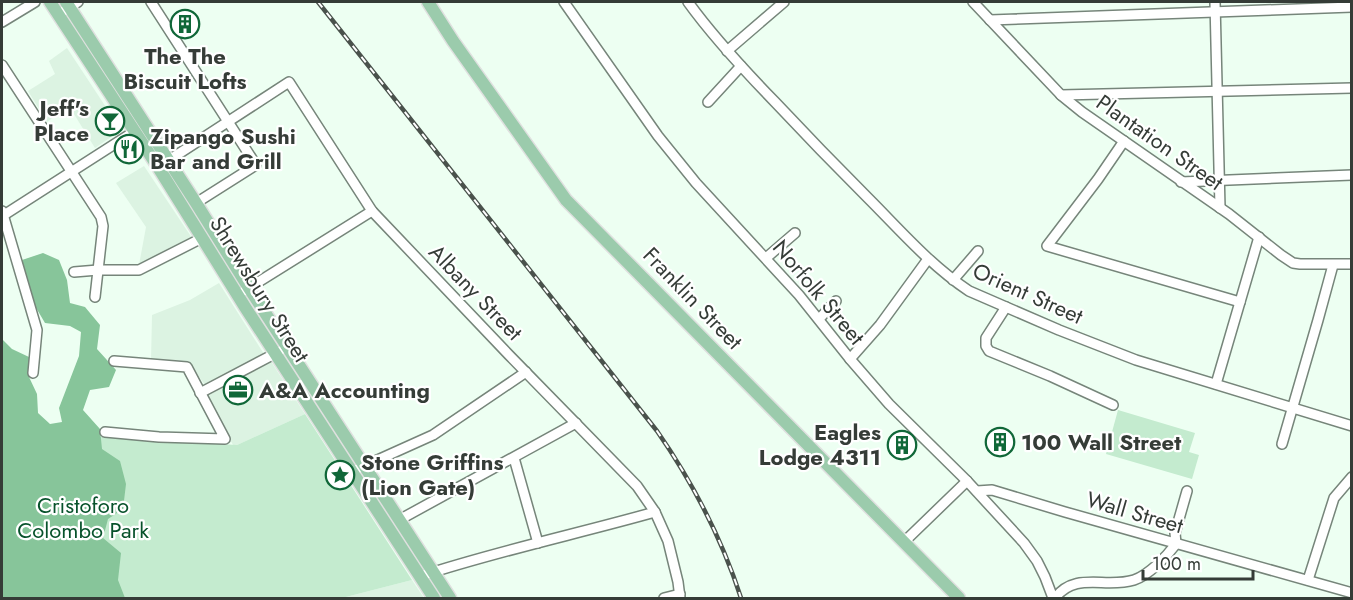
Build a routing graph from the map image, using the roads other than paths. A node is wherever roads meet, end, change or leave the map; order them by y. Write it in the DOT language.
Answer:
graph roads {
  1 [pos="35,2"];
  2 [pos="50,2"];
  3 [pos="151,2"];
  4 [pos="428,2"];
  5 [pos="564,2"];
  6 [pos="688,2"];
  7 [pos="784,2"];
  8 [pos="973,2"];
  9 [pos="1215,2"];
  10 [pos="68,6"];
  11 [pos="1352,7"];
  12 [pos="1216,12"];
  13 [pos="990,20"];
  14 [pos="2,22"];
  15 [pos="727,51"];
  16 [pos="2,65"];
  17 [pos="741,66"];
  18 [pos="1352,88"];
  19 [pos="1218,92"];
  20 [pos="1060,95"];
  21 [pos="708,102"];
  22 [pos="228,122"];
  23 [pos="135,131"];
  24 [pos="1124,141"];
  25 [pos="163,164"];
  26 [pos="72,171"];
  27 [pos="1352,175"];
  28 [pos="1219,180"];
  29 [pos="1181,182"];
  30 [pos="196,203"];
  31 [pos="1220,208"];
  32 [pos="372,211"];
  33 [pos="3,213"];
  34 [pos="795,233"];
  35 [pos="1259,237"];
  36 [pos="202,238"];
  37 [pos="978,251"];
  38 [pos="766,258"];
  39 [pos="928,259"];
  40 [pos="1352,264"];
  41 [pos="1333,265"];
  42 [pos="98,270"];
  43 [pos="74,272"];
  44 [pos="953,280"];
  45 [pos="243,291"];
  46 [pos="94,297"];
  47 [pos="837,301"];
  48 [pos="1240,302"];
  49 [pos="1006,307"];
  50 [pos="819,319"];
  51 [pos="287,347"];
  52 [pos="276,354"];
  53 [pos="850,359"];
  54 [pos="114,361"];
  55 [pos="526,372"];
  56 [pos="33,374"];
  57 [pos="1216,384"];
  58 [pos="200,393"];
  59 [pos="1113,405"];
  60 [pos="1293,407"];
  61 [pos="576,423"];
  62 [pos="1352,426"];
  63 [pos="105,432"];
  64 [pos="1282,444"];
  65 [pos="514,458"];
  66 [pos="358,469"];
  67 [pos="1352,477"];
  68 [pos="967,481"];
  69 [pos="976,491"];
  70 [pos="1187,491"];
  71 [pos="655,512"];
  72 [pos="399,520"];
  73 [pos="904,542"];
  74 [pos="538,543"];
  75 [pos="1176,544"];
  76 [pos="433,572"];
  77 [pos="421,576"];
  78 [pos="1308,580"];
  79 [pos="1352,593"];
  80 [pos="680,596"];
  81 [pos="434,598"];
  82 [pos="450,598"];
  83 [pos="664,598"];
  84 [pos="959,598"];
  85 [pos="1054,598"];
  1 -- 14 [label="street"];
  2 -- 10 [label="main road, Shrewsbury Street"];
  3 -- 22 [label="street"];
  4 -- 73 [label="main road, Franklin Street"];
  5 -- 38 [label="street, Norfolk Street"];
  6 -- 15 [label="street, Orient Street"];
  7 -- 15 [label="street"];
  8 -- 13 [label="street, Plantation Street"];
  9 -- 12 [label="street"];
  10 -- 23 [label="main road, Shrewsbury Street"];
  10 -- 25 [label="main road, Shrewsbury Street"];
  11 -- 12 [label="street"];
  12 -- 13 [label="street"];
  12 -- 19 [label="street"];
  13 -- 20 [label="street, Plantation Street"];
  15 -- 17 [label="street, Orient Street"];
  16 -- 26 [label="street"];
  17 -- 21 [label="street"];
  17 -- 39 [label="street, Orient Street"];
  18 -- 19 [label="street"];
  19 -- 20 [label="street"];
  19 -- 28 [label="street"];
  20 -- 24 [label="street, Plantation Street"];
  22 -- 25 [label="street"];
  22 -- 30 [label="street"];
  22 -- 32 [label="street, Albany Street"];
  23 -- 25 [label="main road, Shrewsbury Street"];
  23 -- 26 [label="street"];
  24 -- 29 [label="street, Plantation Street"];
  24 -- 48 [label="street"];
  25 -- 30 [label="main road, Shrewsbury Street"];
  25 -- 36 [label="main road, Shrewsbury Street"];
  26 -- 33 [label="street"];
  26 -- 42 [label="street"];
  27 -- 28 [label="street"];
  28 -- 29 [label="street"];
  28 -- 31 [label="street"];
  29 -- 31 [label="street, Plantation Street"];
  30 -- 45 [label="main road, Shrewsbury Street"];
  31 -- 35 [label="street, Plantation Street"];
  32 -- 45 [label="street"];
  32 -- 55 [label="street, Albany Street"];
  33 -- 56 [label="street"];
  34 -- 38 [label="street"];
  35 -- 41 [label="street, Plantation Street"];
  35 -- 48 [label="street"];
  36 -- 42 [label="street"];
  36 -- 45 [label="main road, Shrewsbury Street"];
  37 -- 44 [label="street"];
  38 -- 50 [label="street, Norfolk Street"];
  39 -- 44 [label="street, Orient Street"];
  39 -- 53 [label="street"];
  40 -- 41 [label="street, Plantation Street"];
  41 -- 60 [label="street"];
  42 -- 43 [label="street"];
  42 -- 46 [label="street"];
  44 -- 49 [label="street, Orient Street"];
  45 -- 51 [label="main road, Shrewsbury Street"];
  45 -- 52 [label="main road, Shrewsbury Street"];
  47 -- 50 [label="street"];
  48 -- 57 [label="street"];
  49 -- 57 [label="street, Orient Street"];
  49 -- 59 [label="street"];
  50 -- 53 [label="street, Norfolk Street"];
  51 -- 52 [label="street"];
  51 -- 66 [label="main road, Shrewsbury Street"];
  52 -- 58 [label="street"];
  52 -- 66 [label="main road, Shrewsbury Street"];
  53 -- 68 [label="street, Norfolk Street"];
  54 -- 58 [label="street"];
  55 -- 61 [label="street, Albany Street"];
  55 -- 66 [label="street"];
  57 -- 60 [label="street, Orient Street"];
  58 -- 63 [label="street"];
  60 -- 62 [label="street, Orient Street"];
  60 -- 64 [label="street"];
  61 -- 65 [label="street"];
  61 -- 71 [label="street, Albany Street"];
  65 -- 72 [label="street"];
  65 -- 74 [label="street"];
  66 -- 72 [label="main road, Shrewsbury Street"];
  66 -- 77 [label="main road, Shrewsbury Street"];
  67 -- 78 [label="street"];
  68 -- 69 [label="street, Norfolk Street"];
  68 -- 73 [label="street"];
  69 -- 75 [label="street, Wall Street"];
  69 -- 85 [label="street, Norfolk Street"];
  70 -- 75 [label="street"];
  71 -- 74 [label="street"];
  71 -- 80 [label="street, Albany Street"];
  72 -- 76 [label="main road, Shrewsbury Street"];
  73 -- 84 [label="main road, Franklin Street"];
  74 -- 76 [label="street"];
  75 -- 78 [label="street, Wall Street"];
  75 -- 85 [label="street"];
  76 -- 77 [label="street"];
  76 -- 82 [label="main road, Shrewsbury Street"];
  77 -- 81 [label="main road, Shrewsbury Street"];
  78 -- 79 [label="street, Wall Street"];
  80 -- 83 [label="street"];
}
